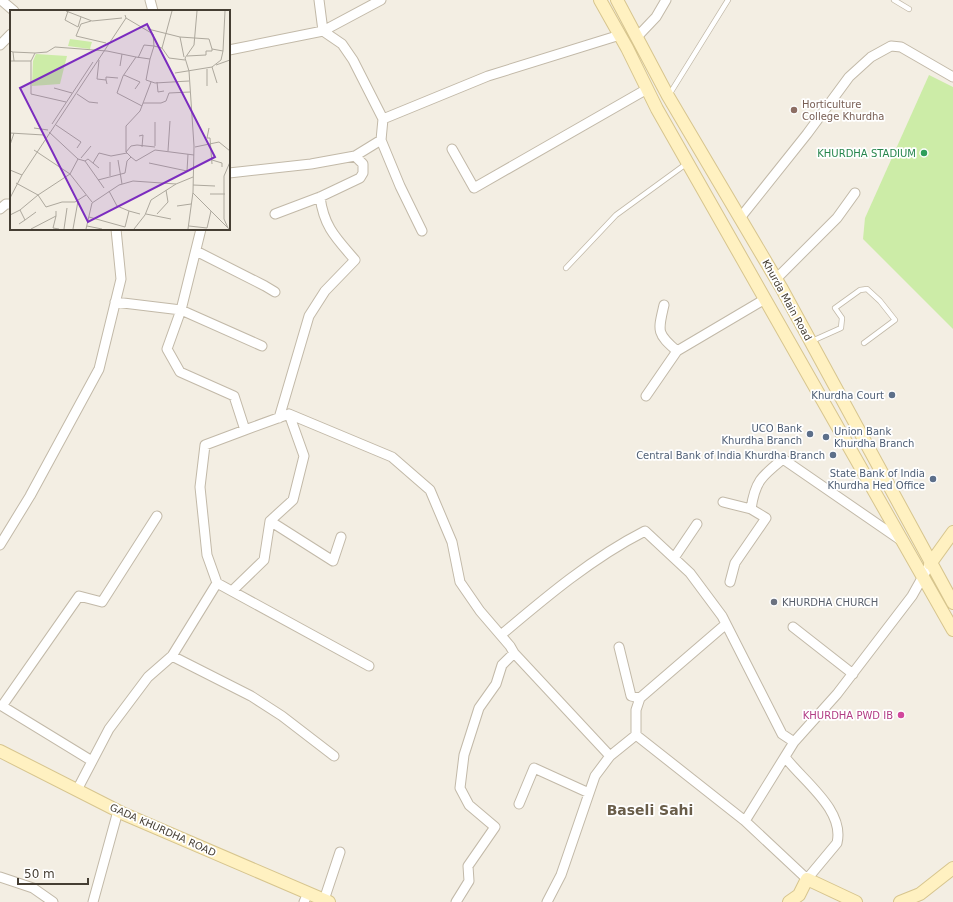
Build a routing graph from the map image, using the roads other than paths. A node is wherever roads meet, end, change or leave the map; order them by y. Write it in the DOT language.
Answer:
graph roads {
  1 [pos="1,0"];
  2 [pos="150,0"];
  3 [pos="319,0"];
  4 [pos="381,0"];
  5 [pos="600,0"];
  6 [pos="617,0"];
  7 [pos="666,0"];
  8 [pos="728,0"];
  9 [pos="894,0"];
  10 [pos="909,9"];
  11 [pos="13,10"];
  12 [pos="153,10"];
  13 [pos="322,30"];
  14 [pos="10,35"];
  15 [pos="620,35"];
  16 [pos="637,37"];
  17 [pos="0,45"];
  18 [pos="230,50"];
  19 [pos="953,77"];
  20 [pos="647,89"];
  21 [pos="668,96"];
  22 [pos="383,119"];
  23 [pos="380,140"];
  24 [pos="452,149"];
  25 [pos="355,156"];
  26 [pos="703,157"];
  27 [pos="688,163"];
  28 [pos="230,172"];
  29 [pos="855,193"];
  30 [pos="320,197"];
  31 [pos="10,204"];
  32 [pos="0,209"];
  33 [pos="276,214"];
  34 [pos="740,218"];
  35 [pos="116,230"];
  36 [pos="201,230"];
  37 [pos="422,231"];
  38 [pos="196,251"];
  39 [pos="566,268"];
  40 [pos="776,279"];
  41 [pos="275,292"];
  42 [pos="765,299"];
  43 [pos="115,302"];
  44 [pos="664,305"];
  45 [pos="181,310"];
  46 [pos="810,342"];
  47 [pos="864,343"];
  48 [pos="262,346"];
  49 [pos="677,351"];
  50 [pos="646,396"];
  51 [pos="289,414"];
  52 [pos="279,418"];
  53 [pos="245,430"];
  54 [pos="723,502"];
  55 [pos="751,508"];
  56 [pos="157,516"];
  57 [pos="270,521"];
  58 [pos="697,524"];
  59 [pos="953,532"];
  60 [pos="341,537"];
  61 [pos="903,542"];
  62 [pos="0,545"];
  63 [pos="674,558"];
  64 [pos="930,564"];
  65 [pos="923,577"];
  66 [pos="730,582"];
  67 [pos="217,583"];
  68 [pos="232,591"];
  69 [pos="953,603"];
  70 [pos="726,624"];
  71 [pos="793,627"];
  72 [pos="953,630"];
  73 [pos="501,635"];
  74 [pos="619,647"];
  75 [pos="514,653"];
  76 [pos="172,656"];
  77 [pos="369,666"];
  78 [pos="852,674"];
  79 [pos="640,698"];
  80 [pos="636,735"];
  81 [pos="794,742"];
  82 [pos="0,751"];
  83 [pos="334,756"];
  84 [pos="610,756"];
  85 [pos="785,757"];
  86 [pos="92,761"];
  87 [pos="77,790"];
  88 [pos="589,793"];
  89 [pos="519,804"];
  90 [pos="118,811"];
  91 [pos="745,821"];
  92 [pos="340,852"];
  93 [pos="953,868"];
  94 [pos="0,877"];
  95 [pos="807,879"];
  96 [pos="306,898"];
  97 [pos="909,900"];
  98 [pos="326,901"];
  99 [pos="53,902"];
  100 [pos="92,902"];
  101 [pos="456,902"];
  102 [pos="547,902"];
  103 [pos="789,902"];
  104 [pos="856,902"];
  1 -- 11 [label="street"];
  2 -- 12 [label="street"];
  3 -- 13 [label="street"];
  4 -- 13 [label="street"];
  5 -- 15 [label="main road, Khurda Main Road"];
  6 -- 16 [label="main road, Khurda Main Road"];
  7 -- 16 [label="street"];
  8 -- 21 [label="lane"];
  9 -- 10 [label="lane"];
  13 -- 18 [label="street"];
  13 -- 22 [label="street"];
  14 -- 17 [label="street"];
  15 -- 20 [label="main road, Khurda Main Road"];
  15 -- 22 [label="street"];
  16 -- 21 [label="main road, Khurda Main Road"];
  19 -- 34 [label="street"];
  20 -- 24 [label="street"];
  20 -- 27 [label="main road, Khurda Main Road"];
  21 -- 26 [label="main road, Khurda Main Road"];
  22 -- 23 [label="street"];
  23 -- 25 [label="street"];
  23 -- 37 [label="street"];
  25 -- 28 [label="street"];
  25 -- 30 [label="street"];
  26 -- 27 [label="main road"];
  26 -- 34 [label="main road, Khurda Main Road"];
  27 -- 39 [label="lane"];
  27 -- 42 [label="main road, Khurda Main Road"];
  29 -- 40 [label="street"];
  30 -- 33 [label="street"];
  30 -- 52 [label="street"];
  31 -- 32 [label="street"];
  34 -- 40 [label="main road, Khurda Main Road"];
  35 -- 43 [label="street"];
  36 -- 38 [label="street"];
  38 -- 41 [label="street"];
  38 -- 45 [label="street"];
  40 -- 46 [label="main road, Khurda Main Road"];
  42 -- 49 [label="street"];
  42 -- 61 [label="main road, Khurda Main Road"];
  43 -- 45 [label="street"];
  43 -- 62 [label="street"];
  44 -- 49 [label="street"];
  45 -- 48 [label="street"];
  45 -- 53 [label="street"];
  46 -- 47 [label="lane"];
  46 -- 64 [label="main road, Khurda Main Road"];
  49 -- 50 [label="street"];
  51 -- 52 [label="street"];
  51 -- 57 [label="street"];
  51 -- 73 [label="street"];
  52 -- 53 [label="street"];
  53 -- 67 [label="street"];
  54 -- 55 [label="street"];
  55 -- 61 [label="street"];
  55 -- 66 [label="street"];
  56 -- 86 [label="street"];
  57 -- 60 [label="street"];
  57 -- 68 [label="street"];
  58 -- 63 [label="street"];
  59 -- 64 [label="main road"];
  61 -- 65 [label="main road, Khurda Main Road"];
  63 -- 70 [label="street"];
  63 -- 73 [label="street"];
  64 -- 65 [label="street"];
  64 -- 69 [label="main road, Khurda Main Road"];
  65 -- 72 [label="main road, Khurda Main Road"];
  65 -- 78 [label="street"];
  67 -- 68 [label="street"];
  67 -- 76 [label="street"];
  68 -- 77 [label="street"];
  70 -- 79 [label="street"];
  70 -- 81 [label="street"];
  71 -- 78 [label="street"];
  73 -- 75 [label="street"];
  74 -- 79 [label="street"];
  75 -- 84 [label="street"];
  75 -- 101 [label="street"];
  76 -- 83 [label="street"];
  76 -- 86 [label="street"];
  78 -- 81 [label="street"];
  79 -- 80 [label="street"];
  80 -- 84 [label="street"];
  80 -- 91 [label="street"];
  81 -- 85 [label="street"];
  82 -- 87 [label="main road, GADA KHURDHA ROAD"];
  84 -- 88 [label="street"];
  85 -- 91 [label="street"];
  85 -- 95 [label="street"];
  86 -- 87 [label="street"];
  87 -- 90 [label="main road, GADA KHURDHA ROAD"];
  88 -- 89 [label="street"];
  88 -- 102 [label="street"];
  90 -- 96 [label="main road, GADA KHURDHA ROAD"];
  90 -- 100 [label="street"];
  91 -- 95 [label="street"];
  92 -- 98 [label="street"];
  93 -- 97 [label="main road"];
  94 -- 99 [label="street"];
  95 -- 103 [label="main road"];
  95 -- 104 [label="main road"];
  96 -- 98 [label="main road, GADA KHURDHA ROAD"];
}
